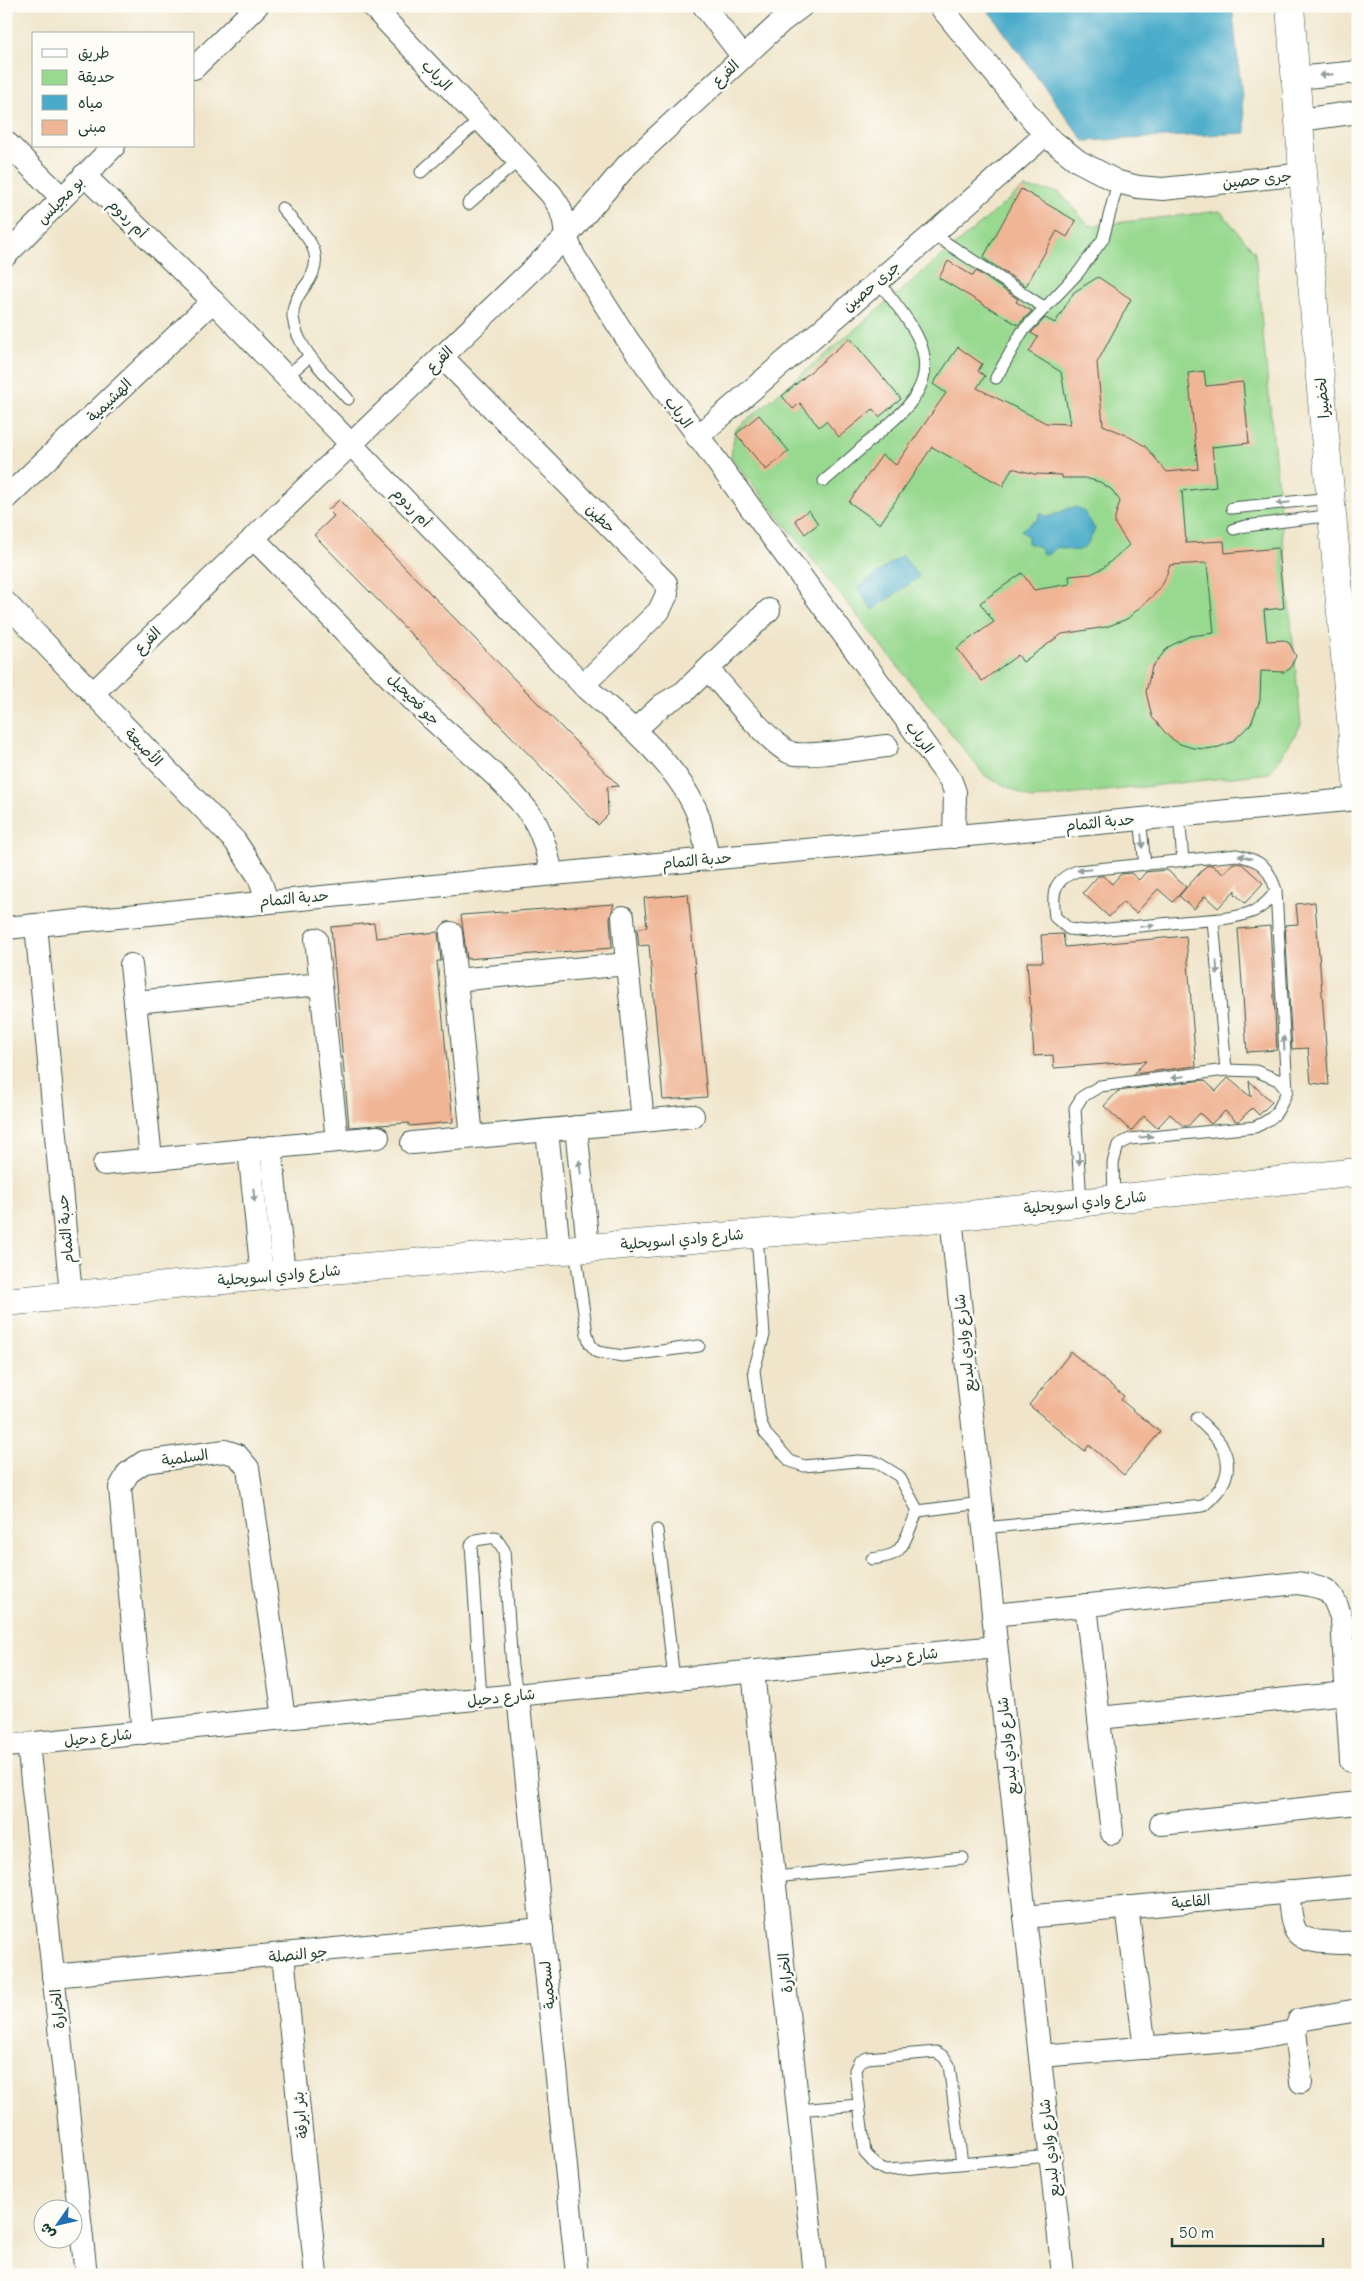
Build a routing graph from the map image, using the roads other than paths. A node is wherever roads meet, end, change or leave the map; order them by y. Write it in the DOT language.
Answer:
graph roads {
  1 [pos="257,6"];
  2 [pos="372,6"];
  3 [pos="704,6"];
  4 [pos="802,6"];
  5 [pos="940,6"];
  6 [pos="1290,6"];
  7 [pos="743,57"];
  8 [pos="195,67"];
  9 [pos="1357,72"];
  10 [pos="1296,78"];
  11 [pos="1358,112"];
  12 [pos="480,120"];
  13 [pos="1300,120"];
  14 [pos="1045,135"];
  15 [pos="6,142"];
  16 [pos="112,148"];
  17 [pos="519,160"];
  18 [pos="421,172"];
  19 [pos="1304,174"];
  20 [pos="84,175"];
  21 [pos="1118,182"];
  22 [pos="62,198"];
  23 [pos="468,204"];
  24 [pos="282,208"];
  25 [pos="933,234"];
  26 [pos="566,236"];
  27 [pos="6,255"];
  28 [pos="878,280"];
  29 [pos="213,301"];
  30 [pos="1045,308"];
  31 [pos="310,356"];
  32 [pos="442,356"];
  33 [pos="286,377"];
  34 [pos="996,378"];
  35 [pos="348,399"];
  36 [pos="697,437"];
  37 [pos="351,444"];
  38 [pos="824,481"];
  39 [pos="6,498"];
  40 [pos="1332,507"];
  41 [pos="1232,508"];
  42 [pos="1234,529"];
  43 [pos="253,538"];
  44 [pos="6,603"];
  45 [pos="769,610"];
  46 [pos="708,669"];
  47 [pos="583,685"];
  48 [pos="92,693"];
  49 [pos="640,736"];
  50 [pos="887,746"];
  51 [pos="1358,790"];
  52 [pos="1358,799"];
  53 [pos="1179,814"];
  54 [pos="1140,818"];
  55 [pos="954,837"];
  56 [pos="708,858"];
  57 [pos="1183,861"];
  58 [pos="1145,865"];
  59 [pos="552,874"];
  60 [pos="1276,890"];
  61 [pos="267,901"];
  62 [pos="623,918"];
  63 [pos="1213,920"];
  64 [pos="36,925"];
  65 [pos="6,928"];
  66 [pos="452,933"];
  67 [pos="316,939"];
  68 [pos="627,964"];
  69 [pos="131,965"];
  70 [pos="456,980"];
  71 [pos="321,984"];
  72 [pos="135,1002"];
  73 [pos="1226,1070"];
  74 [pos="1287,1091"];
  75 [pos="693,1116"];
  76 [pos="643,1121"];
  77 [pos="576,1128"];
  78 [pos="547,1130"];
  79 [pos="378,1137"];
  80 [pos="472,1137"];
  81 [pos="337,1141"];
  82 [pos="412,1143"];
  83 [pos="260,1148"];
  84 [pos="151,1159"];
  85 [pos="104,1164"];
  86 [pos="1358,1172"];
  87 [pos="1114,1198"];
  88 [pos="1081,1202"];
  89 [pos="951,1217"];
  90 [pos="757,1233"];
  91 [pos="574,1249"];
  92 [pos="273,1275"];
  93 [pos="71,1294"];
  94 [pos="6,1302"];
  95 [pos="699,1346"];
  96 [pos="1197,1418"];
  97 [pos="981,1503"];
  98 [pos="918,1511"];
  99 [pos="984,1528"];
  100 [pos="656,1530"];
  101 [pos="872,1559"];
  102 [pos="1086,1605"];
  103 [pos="993,1615"];
  104 [pos="996,1647"];
  105 [pos="753,1671"];
  106 [pos="674,1679"];
  107 [pos="1347,1692"];
  108 [pos="518,1695"];
  109 [pos="481,1699"];
  110 [pos="284,1718"];
  111 [pos="1098,1718"];
  112 [pos="143,1733"];
  113 [pos="28,1744"];
  114 [pos="6,1746"];
  115 [pos="1351,1761"];
  116 [pos="1358,1803"];
  117 [pos="1162,1824"];
  118 [pos="1112,1833"];
  119 [pos="962,1858"];
  120 [pos="776,1878"];
  121 [pos="1358,1886"];
  122 [pos="1288,1892"];
  123 [pos="1127,1907"];
  124 [pos="1025,1917"];
  125 [pos="542,1929"];
  126 [pos="1358,1943"];
  127 [pos="283,1955"];
  128 [pos="53,1976"];
  129 [pos="1358,2010"];
  130 [pos="1295,2031"];
  131 [pos="1146,2048"];
  132 [pos="1040,2056"];
  133 [pos="1301,2082"];
  134 [pos="858,2104"];
  135 [pos="798,2110"];
  136 [pos="1050,2156"];
  137 [pos="962,2164"];
  138 [pos="86,2275"];
  139 [pos="316,2275"];
  140 [pos="577,2275"];
  141 [pos="815,2275"];
  142 [pos="1063,2275"];
  1 -- 8 [label="street"];
  2 -- 12 [label="street, الرباب"];
  3 -- 7 [label="street"];
  4 -- 7 [label="street, الفرع"];
  5 -- 14 [label="street, جرى حصين"];
  6 -- 10 [label="street, لخضيرا"];
  7 -- 26 [label="street, الفرع"];
  9 -- 10 [label="street, one-way"];
  10 -- 13 [label="street, لخضيرا"];
  11 -- 13 [label="street"];
  12 -- 17 [label="street, الرباب"];
  12 -- 18 [label="lane"];
  13 -- 19 [label="street, لخضيرا"];
  14 -- 21 [label="street, جرى حصين"];
  14 -- 25 [label="street, جرى حصين"];
  15 -- 22 [label="street"];
  16 -- 20 [label="street, بو مجيلس"];
  17 -- 23 [label="lane"];
  17 -- 26 [label="street, الرباب"];
  19 -- 21 [label="street, جرى حصين"];
  19 -- 40 [label="street, لخضيرا"];
  20 -- 22 [label="street, بو مجيلس"];
  20 -- 29 [label="street, أم ردوم"];
  21 -- 30 [label="lane"];
  22 -- 27 [label="street, بو مجيلس"];
  24 -- 31 [label="lane"];
  25 -- 28 [label="street, جرى حصين"];
  25 -- 30 [label="lane"];
  26 -- 32 [label="street, الفرع"];
  26 -- 36 [label="street, الرباب"];
  28 -- 36 [label="street, جرى حصين"];
  28 -- 38 [label="lane"];
  29 -- 33 [label="street, أم ردوم"];
  29 -- 39 [label="street, الهشيمية"];
  30 -- 34 [label="lane"];
  31 -- 33 [label="lane"];
  31 -- 35 [label="lane"];
  32 -- 37 [label="street, الفرع"];
  32 -- 47 [label="street, حطين"];
  33 -- 37 [label="street, أم ردوم"];
  36 -- 55 [label="street, الرباب"];
  37 -- 43 [label="street, الفرع"];
  37 -- 47 [label="street, أم ردوم"];
  40 -- 41 [label="lane, one-way"];
  40 -- 42 [label="lane"];
  40 -- 51 [label="street, لخضيرا"];
  43 -- 48 [label="street, الفرع"];
  43 -- 59 [label="street, جو فحيحيل"];
  44 -- 48 [label="street, الأصبعة"];
  45 -- 46 [label="street"];
  46 -- 49 [label="street"];
  46 -- 50 [label="street"];
  47 -- 49 [label="street, أم ردوم"];
  48 -- 61 [label="street, الأصبعة"];
  49 -- 56 [label="street, أم ردوم"];
  52 -- 53 [label="street, حدبة الثمام"];
  53 -- 54 [label="street, حدبة الثمام"];
  53 -- 57 [label="lane"];
  54 -- 55 [label="street, حدبة الثمام"];
  54 -- 58 [label="lane, one-way"];
  55 -- 56 [label="street, حدبة الثمام"];
  56 -- 59 [label="street, حدبة الثمام"];
  57 -- 58 [label="lane"];
  60 -- 57 [label="lane, one-way"];
  58 -- 63 [label="lane, one-way"];
  59 -- 61 [label="street, حدبة الثمام"];
  60 -- 63 [label="lane"];
  74 -- 60 [label="lane, one-way"];
  61 -- 64 [label="street, حدبة الثمام"];
  62 -- 68 [label="street"];
  63 -- 73 [label="lane, one-way"];
  64 -- 65 [label="street, حدبة الثمام"];
  64 -- 93 [label="street, حدبة الثمام"];
  66 -- 70 [label="street"];
  67 -- 71 [label="street"];
  68 -- 70 [label="street"];
  68 -- 76 [label="street"];
  69 -- 72 [label="street"];
  70 -- 80 [label="street"];
  71 -- 72 [label="street"];
  71 -- 81 [label="street"];
  72 -- 84 [label="street"];
  73 -- 74 [label="lane"];
  73 -- 88 [label="lane, one-way"];
  87 -- 74 [label="lane, one-way"];
  75 -- 76 [label="street"];
  76 -- 77 [label="street"];
  77 -- 78 [label="street"];
  91 -- 77 [label="street, one-way"];
  78 -- 80 [label="street"];
  78 -- 91 [label="street"];
  79 -- 81 [label="street"];
  80 -- 82 [label="street"];
  81 -- 83 [label="street"];
  83 -- 84 [label="street"];
  83 -- 92 [label="street"];
  84 -- 85 [label="street"];
  86 -- 87 [label="street, شارع وادي اسويحلية"];
  87 -- 88 [label="street, شارع وادي اسويحلية"];
  88 -- 89 [label="street, شارع وادي اسويحلية"];
  89 -- 90 [label="street, شارع وادي اسويحلية"];
  89 -- 97 [label="street, شارع وادي لبديع"];
  90 -- 91 [label="street, شارع وادي اسويحلية"];
  90 -- 98 [label="lane"];
  91 -- 92 [label="street, شارع وادي اسويحلية"];
  91 -- 95 [label="lane"];
  92 -- 93 [label="street, شارع وادي اسويحلية"];
  93 -- 94 [label="street, شارع وادي اسويحلية"];
  96 -- 99 [label="lane"];
  97 -- 98 [label="lane"];
  97 -- 99 [label="street, شارع وادي لبديع"];
  98 -- 101 [label="lane"];
  99 -- 103 [label="street, شارع وادي لبديع"];
  100 -- 106 [label="lane"];
  102 -- 103 [label="street"];
  102 -- 107 [label="street"];
  102 -- 111 [label="street"];
  103 -- 104 [label="street, شارع وادي لبديع"];
  104 -- 105 [label="street, شارع دحيل"];
  104 -- 124 [label="street, شارع وادي لبديع"];
  105 -- 106 [label="street, شارع دحيل"];
  105 -- 120 [label="street, الخرارة"];
  106 -- 108 [label="street, شارع دحيل"];
  107 -- 111 [label="street"];
  107 -- 115 [label="street"];
  108 -- 109 [label="street, شارع دحيل"];
  108 -- 109 [label="lane"];
  108 -- 125 [label="street, لسحمية"];
  109 -- 110 [label="street, شارع دحيل"];
  110 -- 112 [label="street, شارع دحيل"];
  110 -- 112 [label="street, السلمية"];
  111 -- 118 [label="street"];
  112 -- 113 [label="street, شارع دحيل"];
  113 -- 114 [label="street, شارع دحيل"];
  113 -- 128 [label="street, الخرارة"];
  116 -- 117 [label="street"];
  119 -- 120 [label="lane"];
  120 -- 135 [label="street, الخرارة"];
  121 -- 122 [label="street, القاعية"];
  122 -- 123 [label="street, القاعية"];
  122 -- 126 [label="street"];
  123 -- 124 [label="street, القاعية"];
  123 -- 131 [label="street"];
  124 -- 132 [label="street, شارع وادي لبديع"];
  125 -- 127 [label="street, جو النصلة"];
  125 -- 140 [label="street, لسحمية"];
  127 -- 128 [label="street, جو النصلة"];
  127 -- 139 [label="street, بئر ابرقة"];
  128 -- 138 [label="street, الخرارة"];
  129 -- 130 [label="street"];
  130 -- 131 [label="street"];
  130 -- 133 [label="street"];
  131 -- 132 [label="street"];
  132 -- 136 [label="street, شارع وادي لبديع"];
  134 -- 135 [label="lane"];
  134 -- 137 [label="lane"];
  134 -- 137 [label="lane"];
  135 -- 141 [label="street, الخرارة"];
  136 -- 137 [label="lane"];
  136 -- 142 [label="street, شارع وادي لبديع"];
}
